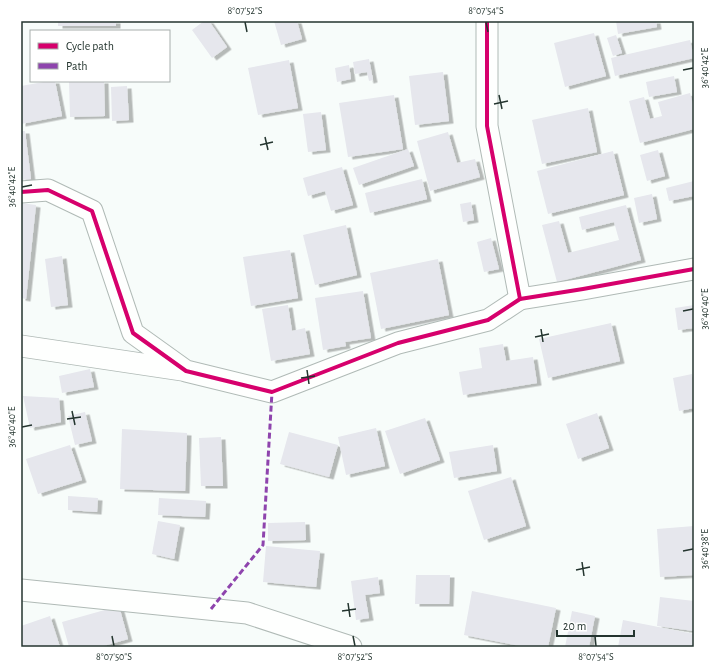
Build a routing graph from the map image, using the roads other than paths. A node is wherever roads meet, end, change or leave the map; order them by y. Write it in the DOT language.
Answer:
graph roads {
  1 [pos="487,21"];
  2 [pos="21,192"];
  3 [pos="694,269"];
  4 [pos="520,299"];
  5 [pos="21,346"];
  6 [pos="186,371"];
  7 [pos="21,590"];
  8 [pos="351,647"];
  1 -- 4 [label="street"];
  2 -- 6 [label="street"];
  3 -- 4 [label="street"];
  4 -- 6 [label="street"];
  5 -- 6 [label="street"];
  7 -- 8 [label="street"];
}
